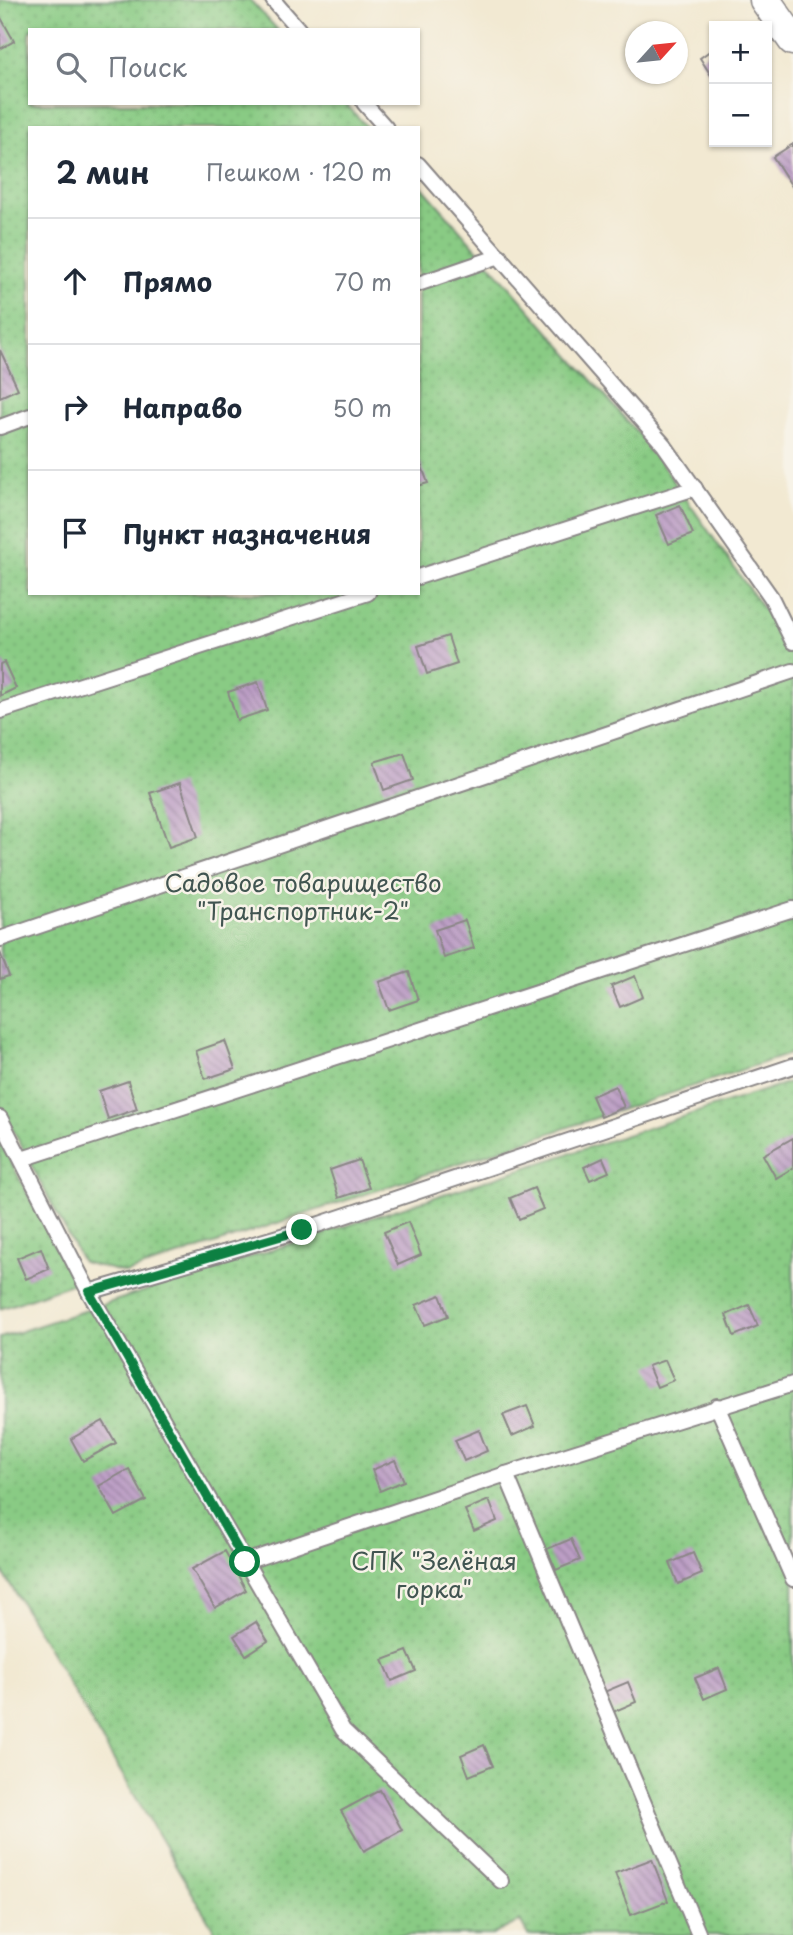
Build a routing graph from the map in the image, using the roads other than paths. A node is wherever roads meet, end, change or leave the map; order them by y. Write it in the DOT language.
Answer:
graph roads {
  1 [pos="273,0"];
  2 [pos="765,0"];
  3 [pos="297,28"];
  4 [pos="793,40"];
  5 [pos="367,105"];
  6 [pos="384,126"];
  7 [pos="420,166"];
  8 [pos="500,256"];
  9 [pos="420,283"];
  10 [pos="28,417"];
  11 [pos="0,427"];
  12 [pos="695,488"];
  13 [pos="420,576"];
  14 [pos="362,595"];
  15 [pos="793,642"];
  16 [pos="793,671"];
  17 [pos="0,711"];
  18 [pos="793,909"];
  19 [pos="0,939"];
  20 [pos="793,1066"];
  21 [pos="0,1118"];
  22 [pos="22,1159"];
  23 [pos="89,1292"];
  24 [pos="793,1384"];
  25 [pos="717,1406"];
  26 [pos="506,1474"];
  27 [pos="245,1562"];
  28 [pos="793,1579"];
  29 [pos="501,1881"];
  30 [pos="699,1935"];
  1 -- 3 [label="lane"];
  2 -- 4 [label="street"];
  5 -- 6 [label="lane"];
  7 -- 8 [label="lane"];
  8 -- 9 [label="lane"];
  8 -- 12 [label="lane"];
  10 -- 11 [label="lane"];
  12 -- 13 [label="lane"];
  12 -- 15 [label="lane"];
  14 -- 17 [label="lane"];
  16 -- 19 [label="lane"];
  18 -- 22 [label="lane"];
  20 -- 23 [label="lane"];
  21 -- 22 [label="lane"];
  22 -- 23 [label="lane"];
  23 -- 27 [label="lane"];
  24 -- 25 [label="lane"];
  25 -- 26 [label="lane"];
  25 -- 28 [label="lane"];
  26 -- 27 [label="lane"];
  26 -- 30 [label="lane"];
  27 -- 29 [label="lane"];
}
